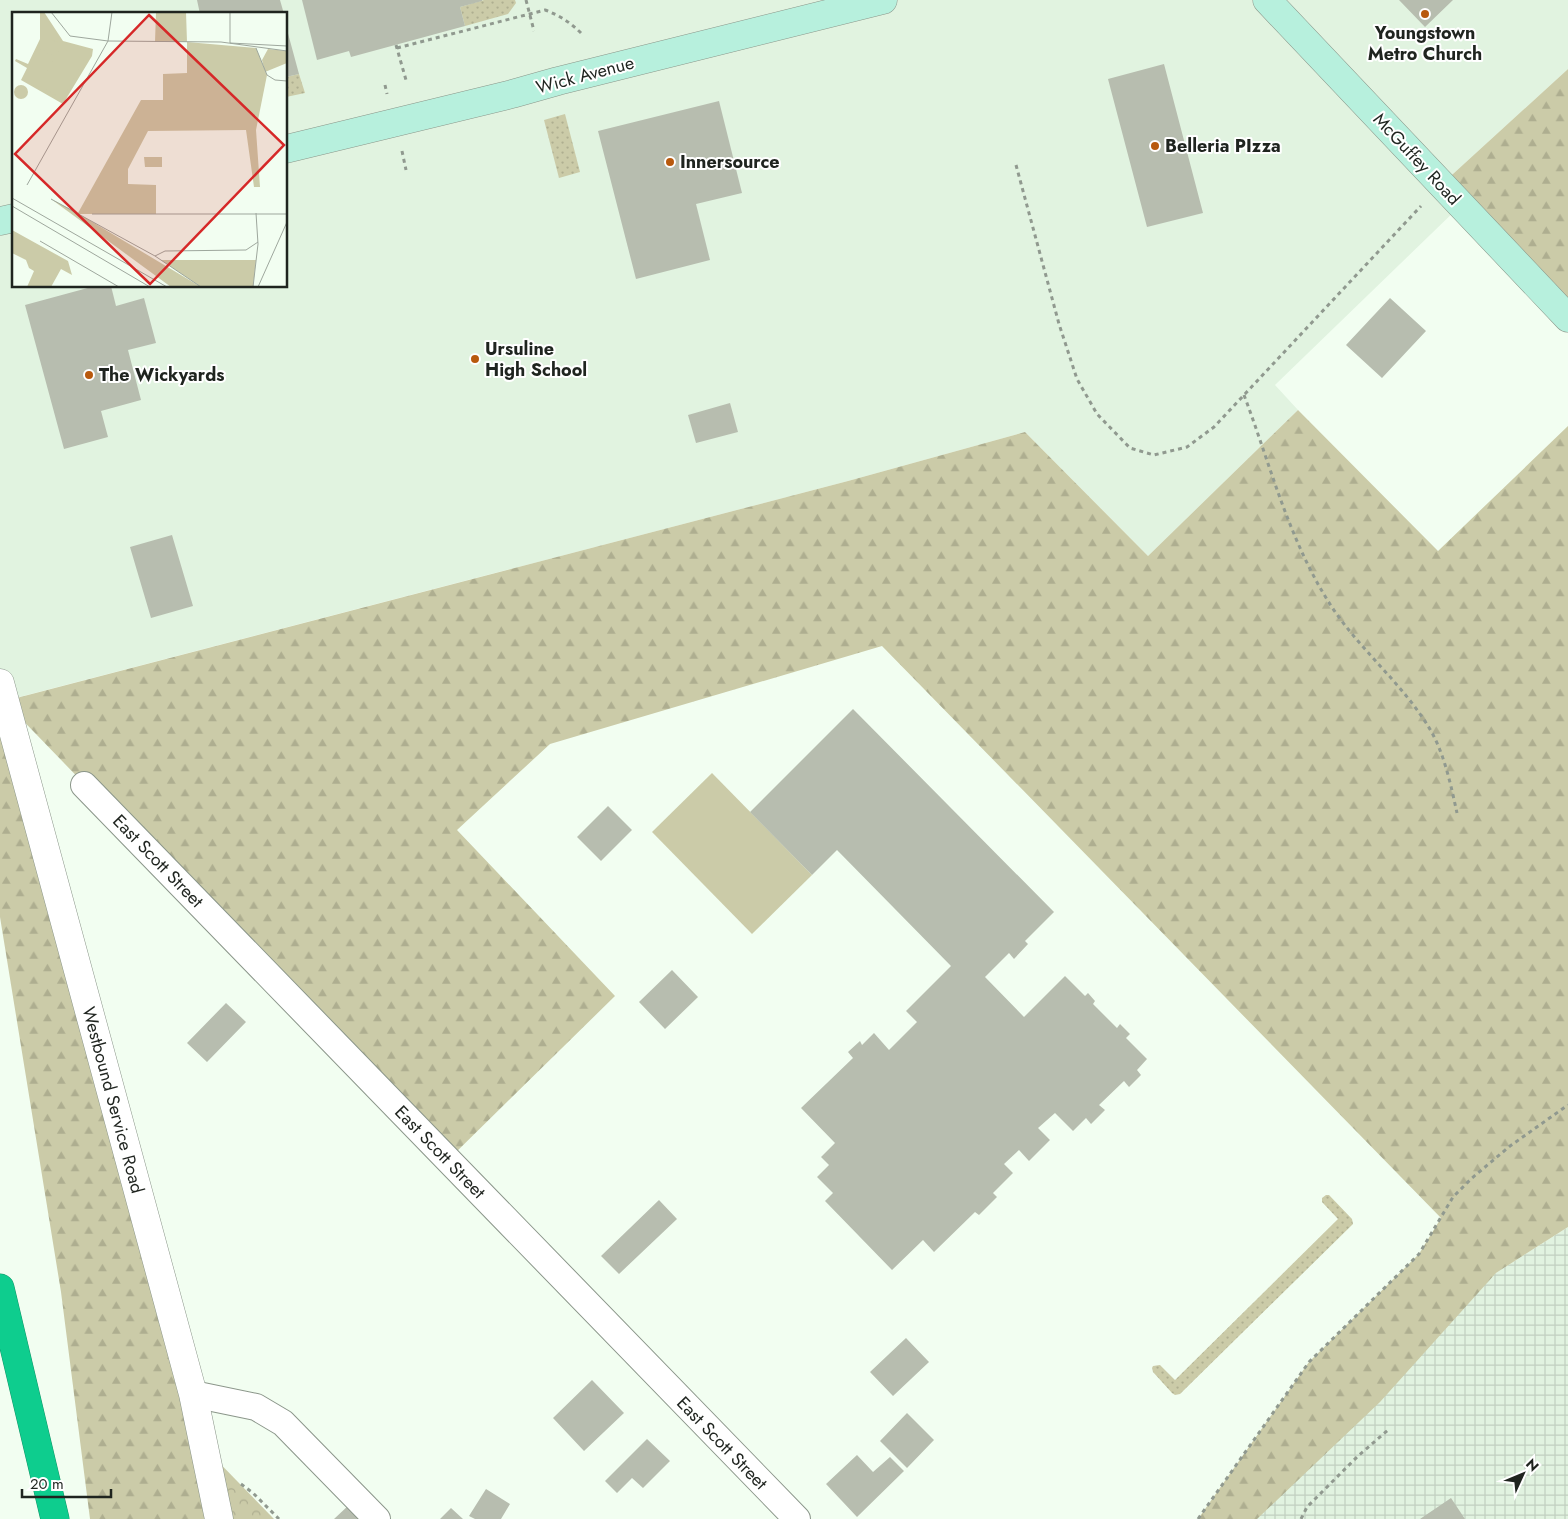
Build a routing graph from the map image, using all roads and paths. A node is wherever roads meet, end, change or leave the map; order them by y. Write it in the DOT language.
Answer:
graph roads {
  1 [pos="526,0"];
  2 [pos="883,0"];
  3 [pos="1267,0"];
  4 [pos="529,14"];
  5 [pos="534,31"];
  6 [pos="583,35"];
  7 [pos="406,80"];
  8 [pos="288,150"];
  9 [pos="1016,165"];
  10 [pos="1442,184"];
  11 [pos="1568,318"];
  12 [pos="1244,395"];
  13 [pos="0,683"];
  14 [pos="84,785"];
  15 [pos="1457,814"];
  16 [pos="1568,1105"];
  17 [pos="0,1288"];
  18 [pos="192,1394"];
  19 [pos="1388,1430"];
  20 [pos="235,1480"];
  21 [pos="55,1519"];
  22 [pos="219,1519"];
  23 [pos="278,1519"];
  24 [pos="377,1519"];
  25 [pos="796,1519"];
  26 [pos="1198,1519"];
  27 [pos="1301,1519"];
  1 -- 4 [label="path"];
  2 -- 8 [label="main road, Wick Avenue"];
  3 -- 10 [label="main road, McGuffey Road"];
  4 -- 5 [label="path"];
  4 -- 6 [label="path"];
  4 -- 7 [label="path"];
  9 -- 12 [label="path"];
  10 -- 11 [label="main road, McGuffey Road"];
  10 -- 12 [label="path"];
  12 -- 15 [label="path"];
  13 -- 18 [label="street, Westbound Service Road"];
  14 -- 25 [label="street, East Scott Street"];
  16 -- 26 [label="path"];
  17 -- 21 [label="highway"];
  18 -- 22 [label="street, Westbound Service Road"];
  18 -- 24 [label="street"];
  19 -- 27 [label="path"];
  20 -- 23 [label="path"];
}
